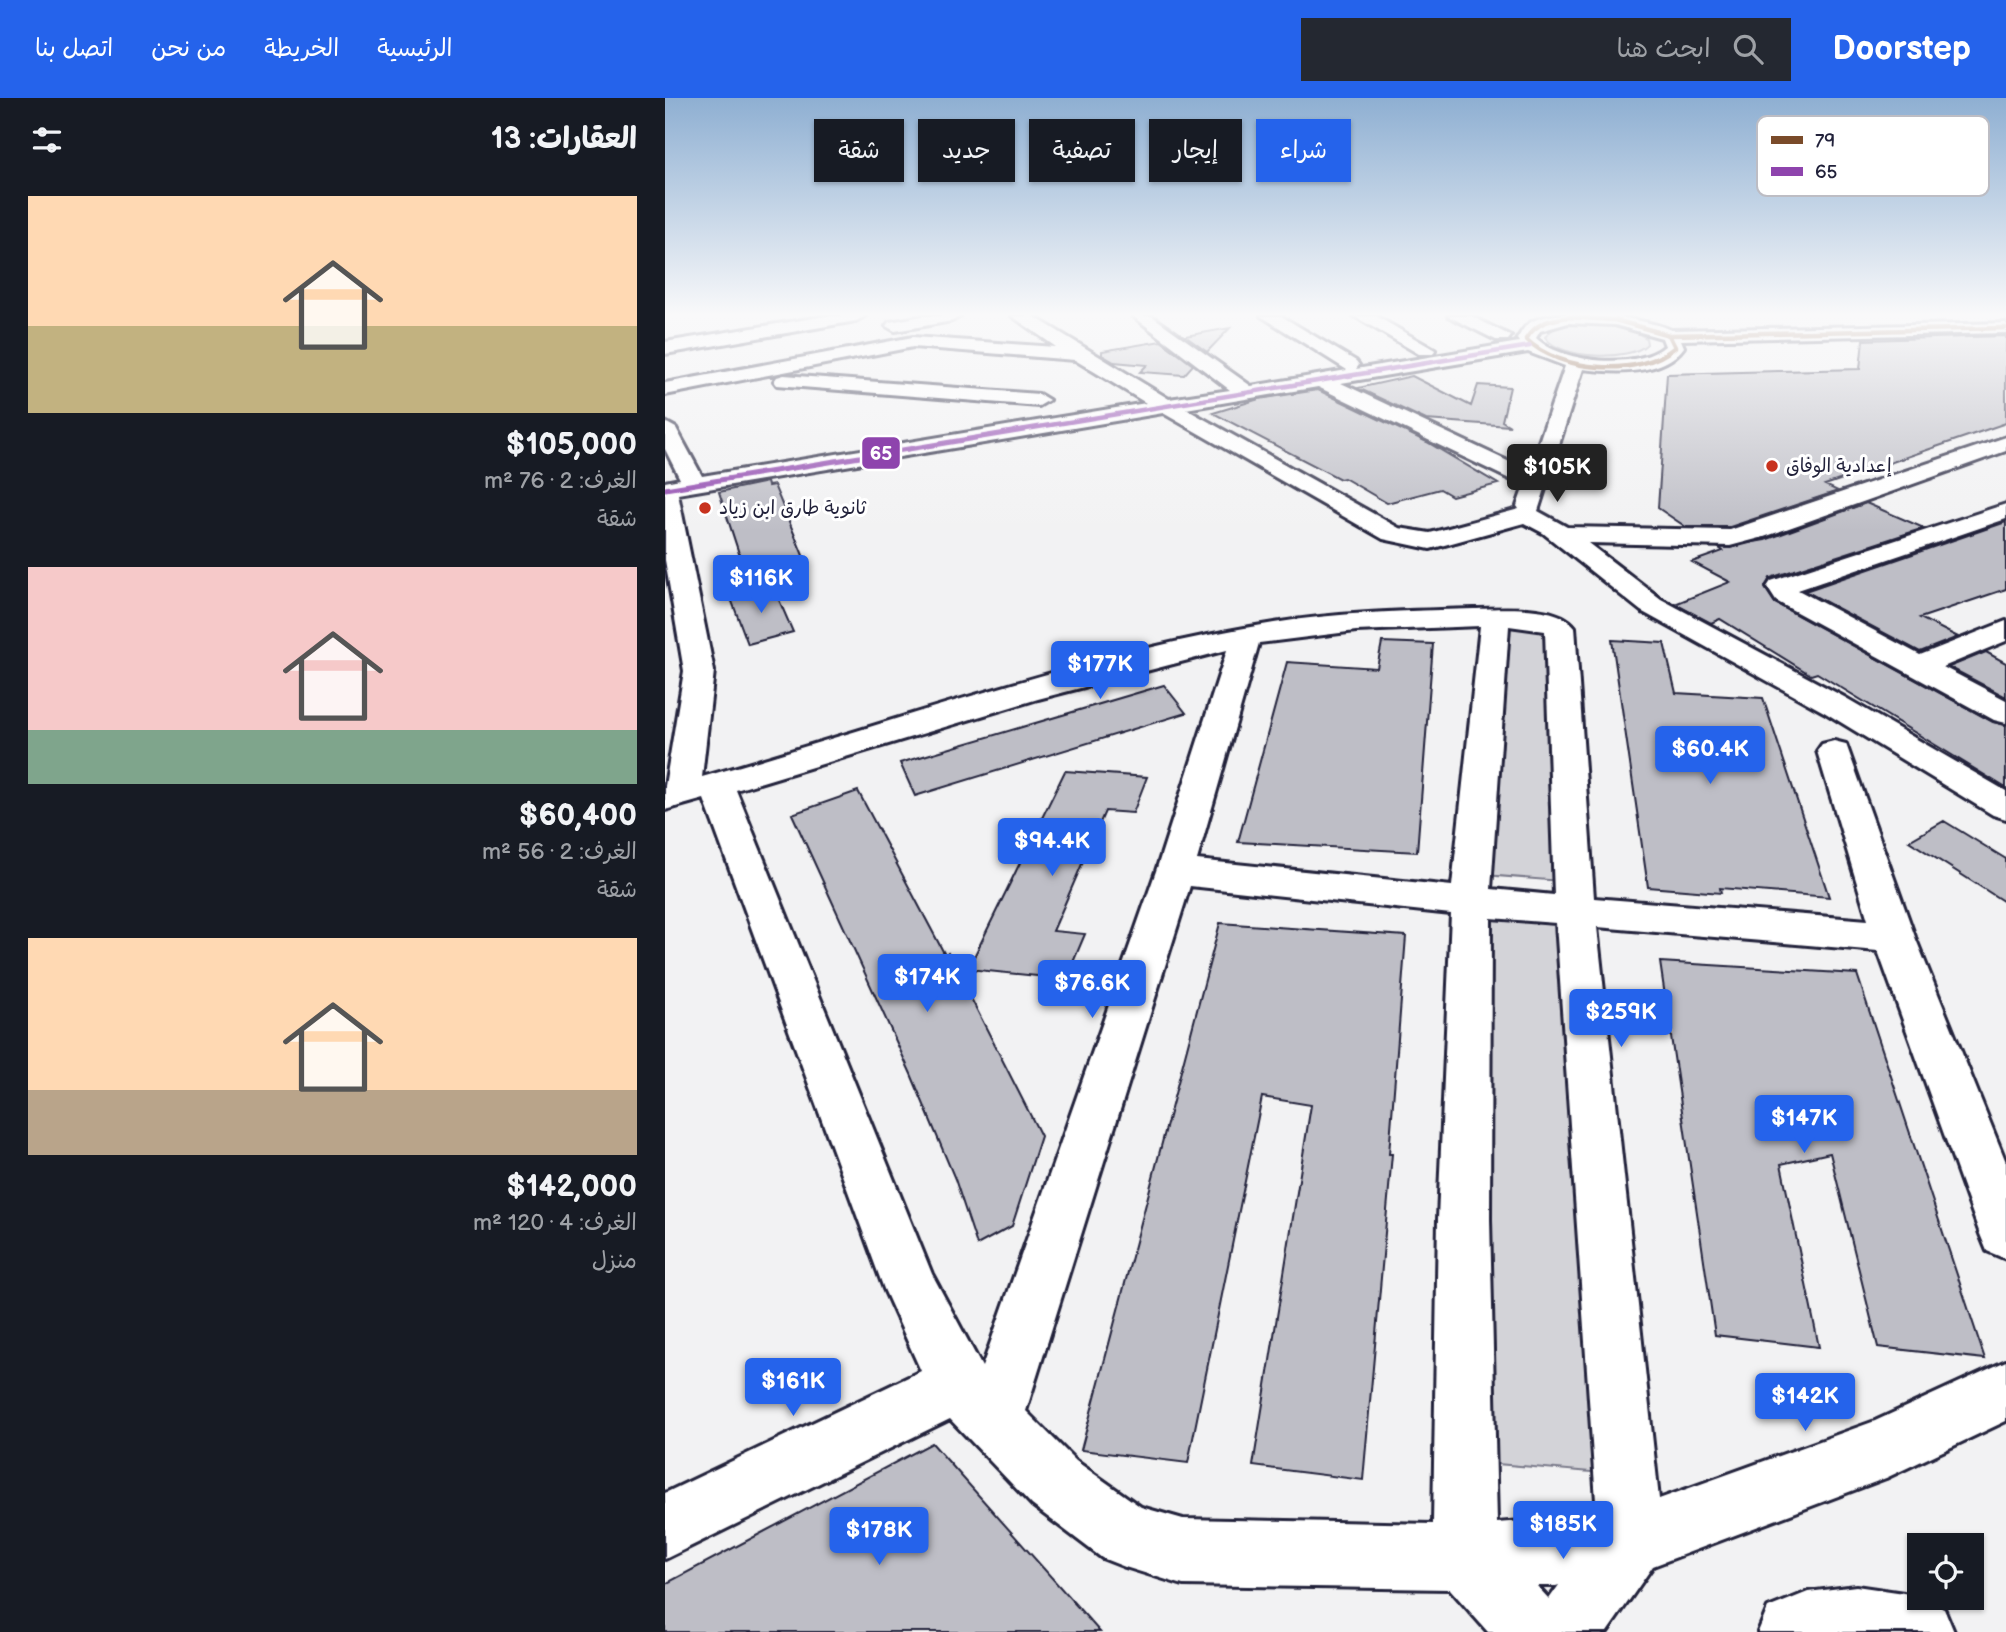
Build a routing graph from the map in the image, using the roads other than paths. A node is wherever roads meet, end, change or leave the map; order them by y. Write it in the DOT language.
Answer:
graph roads {
  1 [pos="874,388"];
  2 [pos="1125,388"];
  3 [pos="1240,388"];
  4 [pos="1292,388"];
  5 [pos="1333,388"];
  6 [pos="1568,388"];
  7 [pos="1248,394"];
  8 [pos="1064,396"];
  9 [pos="1039,400"];
  10 [pos="1163,405"];
  11 [pos="957,415"];
  12 [pos="665,428"];
  13 [pos="2006,444"];
  14 [pos="710,458"];
  15 [pos="683,463"];
  16 [pos="1536,483"];
  17 [pos="675,487"];
  18 [pos="2006,511"];
  19 [pos="1527,515"];
  20 [pos="1562,535"];
  21 [pos="677,608"];
  22 [pos="1495,618"];
  23 [pos="2001,636"];
  24 [pos="1246,637"];
  25 [pos="1921,666"];
  26 [pos="2006,713"];
  27 [pos="679,729"];
  28 [pos="1834,751"];
  29 [pos="688,793"];
  30 [pos="2006,807"];
  31 [pos="1175,871"];
  32 [pos="1472,902"];
  33 [pos="1575,910"];
  34 [pos="1894,937"];
  35 [pos="2006,1234"];
  36 [pos="2006,1390"];
  37 [pos="975,1402"];
  38 [pos="665,1527"];
  39 [pos="1631,1542"];
  40 [pos="1465,1557"];
  41 [pos="1533,1632"];
  42 [pos="1566,1632"];
  43 [pos="1792,1632"];
  44 [pos="1920,1632"];
  1 -- 9 [label="street"];
  2 -- 10 [label="street"];
  3 -- 7 [label="street"];
  4 -- 7 [label="street"];
  5 -- 16 [label="street"];
  6 -- 16 [label="street"];
  7 -- 10 [label="street"];
  8 -- 9 [label="street"];
  9 -- 11 [label="street"];
  10 -- 17 [label="street"];
  10 -- 19 [label="street"];
  12 -- 15 [label="street"];
  13 -- 20 [label="street"];
  14 -- 15 [label="street"];
  15 -- 17 [label="street"];
  16 -- 19 [label="street"];
  17 -- 21 [label="street"];
  18 -- 25 [label="street"];
  19 -- 20 [label="street"];
  20 -- 30 [label="street"];
  21 -- 27 [label="street"];
  22 -- 24 [label="street"];
  22 -- 32 [label="street"];
  22 -- 33 [label="street"];
  23 -- 25 [label="street"];
  24 -- 29 [label="street"];
  24 -- 31 [label="street"];
  25 -- 26 [label="street"];
  27 -- 29 [label="street"];
  28 -- 34 [label="street"];
  29 -- 37 [label="street"];
  31 -- 32 [label="street"];
  31 -- 37 [label="street"];
  32 -- 33 [label="street"];
  32 -- 40 [label="street"];
  33 -- 34 [label="street"];
  33 -- 39 [label="street"];
  34 -- 35 [label="street"];
  36 -- 39 [label="street"];
  37 -- 38 [label="street"];
  37 -- 40 [label="street"];
  39 -- 40 [label="street"];
  39 -- 42 [label="street"];
  40 -- 41 [label="street"];
  43 -- 44 [label="street"];
}
